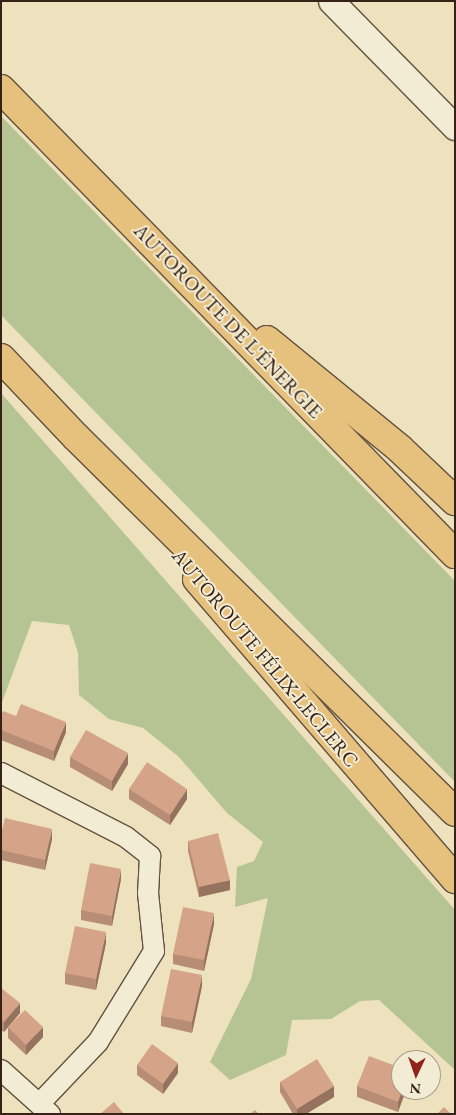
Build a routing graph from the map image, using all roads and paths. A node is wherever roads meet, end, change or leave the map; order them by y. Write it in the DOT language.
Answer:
graph roads {
  1 [pos="331,1"];
  2 [pos="1,89"];
  3 [pos="455,128"];
  4 [pos="162,253"];
  5 [pos="1,358"];
  6 [pos="76,437"];
  7 [pos="455,501"];
  8 [pos="455,554"];
  9 [pos="1,773"];
  10 [pos="455,812"];
  11 [pos="455,879"];
  12 [pos="1,1070"];
  13 [pos="45,1108"];
  1 -- 3 [label="street"];
  2 -- 4 [label="highway, AUTOROUTE DE L'ÉNERGIE"];
  4 -- 7 [label="highway"];
  4 -- 8 [label="highway, AUTOROUTE DE L'ÉNERGIE"];
  5 -- 6 [label="highway"];
  6 -- 10 [label="highway"];
  6 -- 11 [label="highway, AUTOROUTE FÉLIX-LECLERC"];
  9 -- 13 [label="street"];
  12 -- 13 [label="street"];
}
